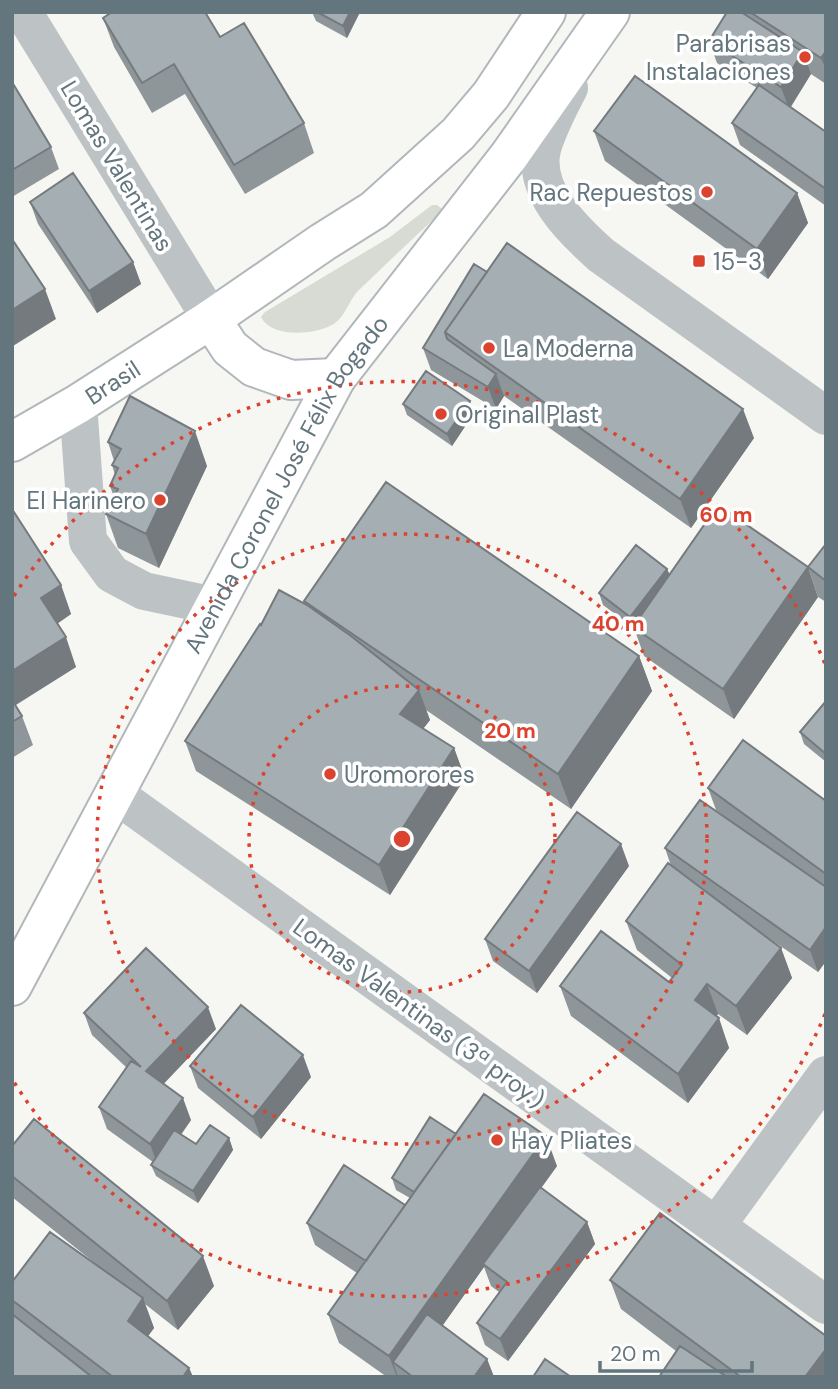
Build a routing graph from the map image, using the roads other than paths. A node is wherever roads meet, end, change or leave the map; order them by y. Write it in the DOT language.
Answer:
graph roads {
  1 [pos="23,12"];
  2 [pos="546,12"];
  3 [pos="600,27"];
  4 [pos="211,319"];
  5 [pos="336,378"];
  6 [pos="78,404"];
  7 [pos="826,416"];
  8 [pos="12,442"];
  9 [pos="215,606"];
  10 [pos="115,794"];
  11 [pos="12,986"];
  12 [pos="826,1074"];
  13 [pos="716,1226"];
  14 [pos="826,1305"];
  1 -- 4 [label="street, Lomas Valentinas"];
  2 -- 4 [label="main road"];
  3 -- 5 [label="main road, Avenida Coronel José Félix Bogado"];
  3 -- 7 [label="street"];
  4 -- 5 [label="main road"];
  4 -- 6 [label="main road, Brasil"];
  5 -- 9 [label="main road, Avenida Coronel José Félix Bogado"];
  6 -- 8 [label="main road, Brasil"];
  6 -- 9 [label="street"];
  9 -- 10 [label="main road, Avenida Coronel José Félix Bogado"];
  10 -- 11 [label="main road, Avenida Coronel José Félix Bogado"];
  10 -- 13 [label="street, Lomas Valentinas (3ª proy.)"];
  12 -- 13 [label="street"];
  13 -- 14 [label="street, Lomas Valentinas (3ª proy.)"];
}
